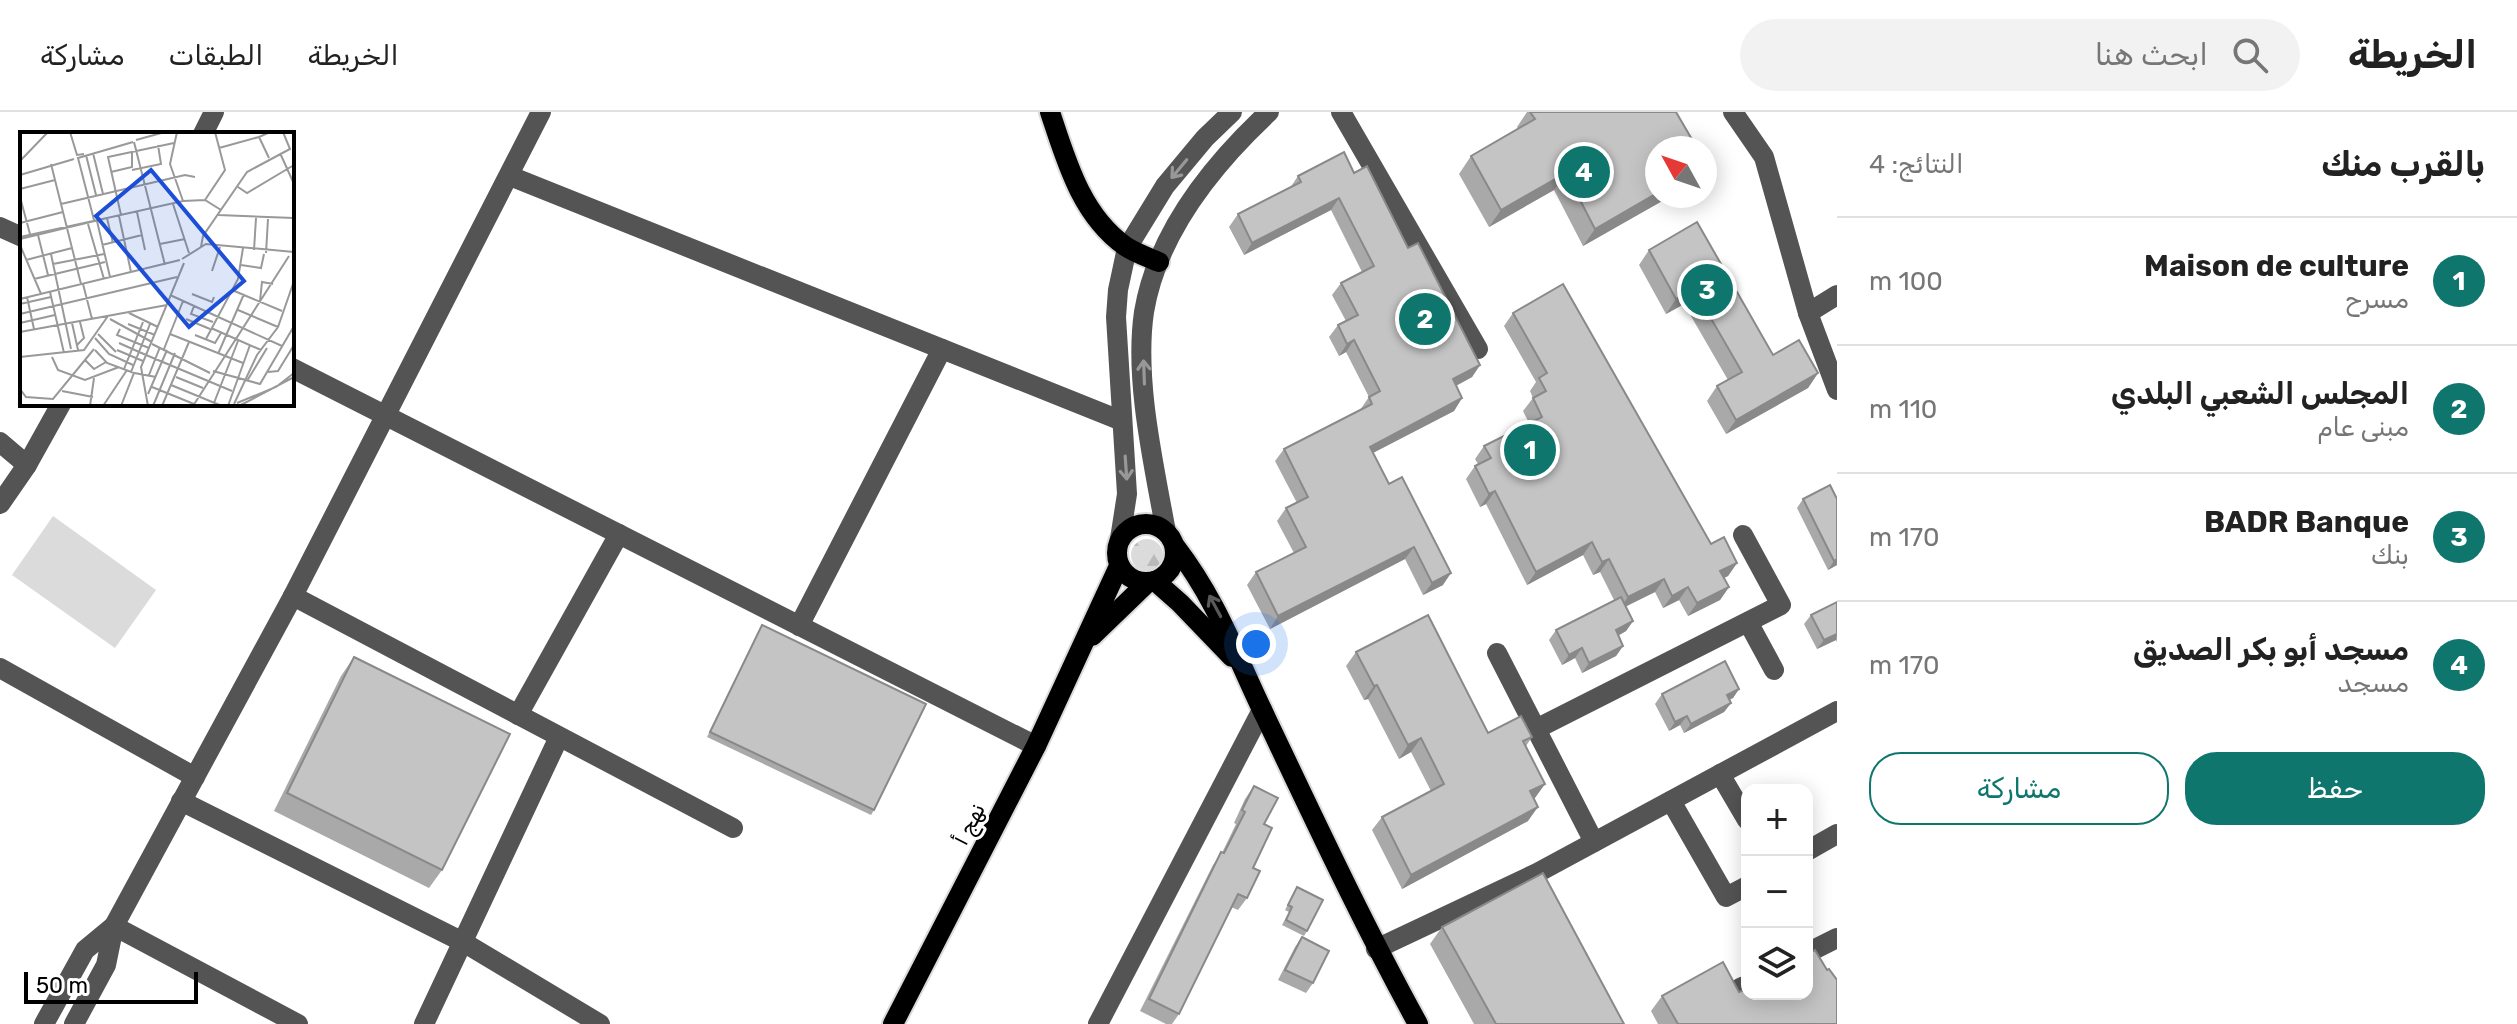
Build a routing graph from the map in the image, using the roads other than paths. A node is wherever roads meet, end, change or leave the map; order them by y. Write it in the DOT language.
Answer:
graph roads {
  1 [pos="214,112"];
  2 [pos="541,112"];
  3 [pos="1050,112"];
  4 [pos="1232,112"];
  5 [pos="1269,112"];
  6 [pos="1341,112"];
  7 [pos="1733,112"];
  8 [pos="204,132"];
  9 [pos="510,176"];
  10 [pos="0,227"];
  11 [pos="20,236"];
  12 [pos="1127,248"];
  13 [pos="1159,262"];
  14 [pos="1837,295"];
  15 [pos="1808,313"];
  16 [pos="942,349"];
  17 [pos="1478,349"];
  18 [pos="294,369"];
  19 [pos="1837,390"];
  20 [pos="60,406"];
  21 [pos="386,417"];
  22 [pos="1122,421"];
  23 [pos="0,442"];
  24 [pos="27,465"];
  25 [pos="0,504"];
  26 [pos="619,534"];
  27 [pos="1743,535"];
  28 [pos="1120,539"];
  29 [pos="1171,539"];
  30 [pos="1119,566"];
  31 [pos="1151,582"];
  32 [pos="293,596"];
  33 [pos="1180,603"];
  34 [pos="1113,616"];
  35 [pos="1748,622"];
  36 [pos="799,626"];
  37 [pos="1084,644"];
  38 [pos="1497,653"];
  39 [pos="0,668"];
  40 [pos="1774,670"];
  41 [pos="1243,671"];
  42 [pos="1262,710"];
  43 [pos="1837,711"];
  44 [pos="518,715"];
  45 [pos="1536,729"];
  46 [pos="559,737"];
  47 [pos="1036,746"];
  48 [pos="1720,774"];
  49 [pos="195,777"];
  50 [pos="181,801"];
  51 [pos="1671,801"];
  52 [pos="1741,810"];
  53 [pos="733,828"];
  54 [pos="1837,834"];
  55 [pos="1594,842"];
  56 [pos="1813,848"];
  57 [pos="1741,889"];
  58 [pos="114,926"];
  59 [pos="1837,938"];
  60 [pos="463,942"];
  61 [pos="1376,949"];
  62 [pos="1814,955"];
  63 [pos="587,1021"];
  64 [pos="44,1024"];
  65 [pos="74,1024"];
  66 [pos="298,1024"];
  67 [pos="424,1024"];
  68 [pos="893,1024"];
  69 [pos="1098,1024"];
  70 [pos="1418,1024"];
  1 -- 8 [label="street"];
  2 -- 9 [label="street"];
  3 -- 12 [label="main road"];
  4 -- 12 [label="street, one-way"];
  5 -- 13 [label="street"];
  6 -- 17 [label="street"];
  7 -- 15 [label="street"];
  9 -- 16 [label="street"];
  9 -- 21 [label="street"];
  10 -- 11 [label="street"];
  12 -- 13 [label="main road"];
  12 -- 22 [label="street"];
  29 -- 13 [label="street, one-way"];
  14 -- 15 [label="street"];
  15 -- 19 [label="street"];
  16 -- 22 [label="street"];
  16 -- 36 [label="street"];
  18 -- 21 [label="street"];
  20 -- 24 [label="street"];
  21 -- 26 [label="street"];
  21 -- 32 [label="street"];
  22 -- 28 [label="street, one-way"];
  23 -- 24 [label="street"];
  24 -- 25 [label="street"];
  26 -- 36 [label="street"];
  26 -- 44 [label="street"];
  27 -- 35 [label="street"];
  28 -- 29 [label="main road"];
  28 -- 30 [label="main road"];
  29 -- 31 [label="main road"];
  41 -- 29 [label="main road, one-way"];
  30 -- 31 [label="main road"];
  30 -- 37 [label="main road, نهج أ"];
  31 -- 33 [label="main road"];
  31 -- 34 [label="main road, نهج أ"];
  32 -- 44 [label="street"];
  32 -- 49 [label="street"];
  33 -- 34 [label="main road"];
  33 -- 41 [label="main road"];
  34 -- 37 [label="main road, نهج أ"];
  35 -- 40 [label="street"];
  35 -- 45 [label="street"];
  36 -- 47 [label="street"];
  37 -- 47 [label="main road, نهج أ"];
  38 -- 45 [label="street"];
  39 -- 49 [label="street"];
  41 -- 42 [label="main road"];
  42 -- 61 [label="main road"];
  42 -- 69 [label="street"];
  43 -- 48 [label="street"];
  44 -- 46 [label="street"];
  45 -- 55 [label="street"];
  46 -- 53 [label="street"];
  46 -- 60 [label="street"];
  47 -- 68 [label="main road, نهج أ"];
  48 -- 51 [label="street"];
  48 -- 52 [label="street"];
  49 -- 50 [label="street"];
  50 -- 58 [label="street"];
  50 -- 60 [label="street"];
  51 -- 55 [label="street"];
  51 -- 57 [label="street"];
  54 -- 56 [label="street"];
  55 -- 61 [label="street"];
  58 -- 64 [label="street"];
  58 -- 65 [label="street"];
  58 -- 66 [label="street"];
  59 -- 62 [label="street"];
  60 -- 63 [label="street"];
  60 -- 67 [label="street"];
  61 -- 70 [label="main road"];
}
